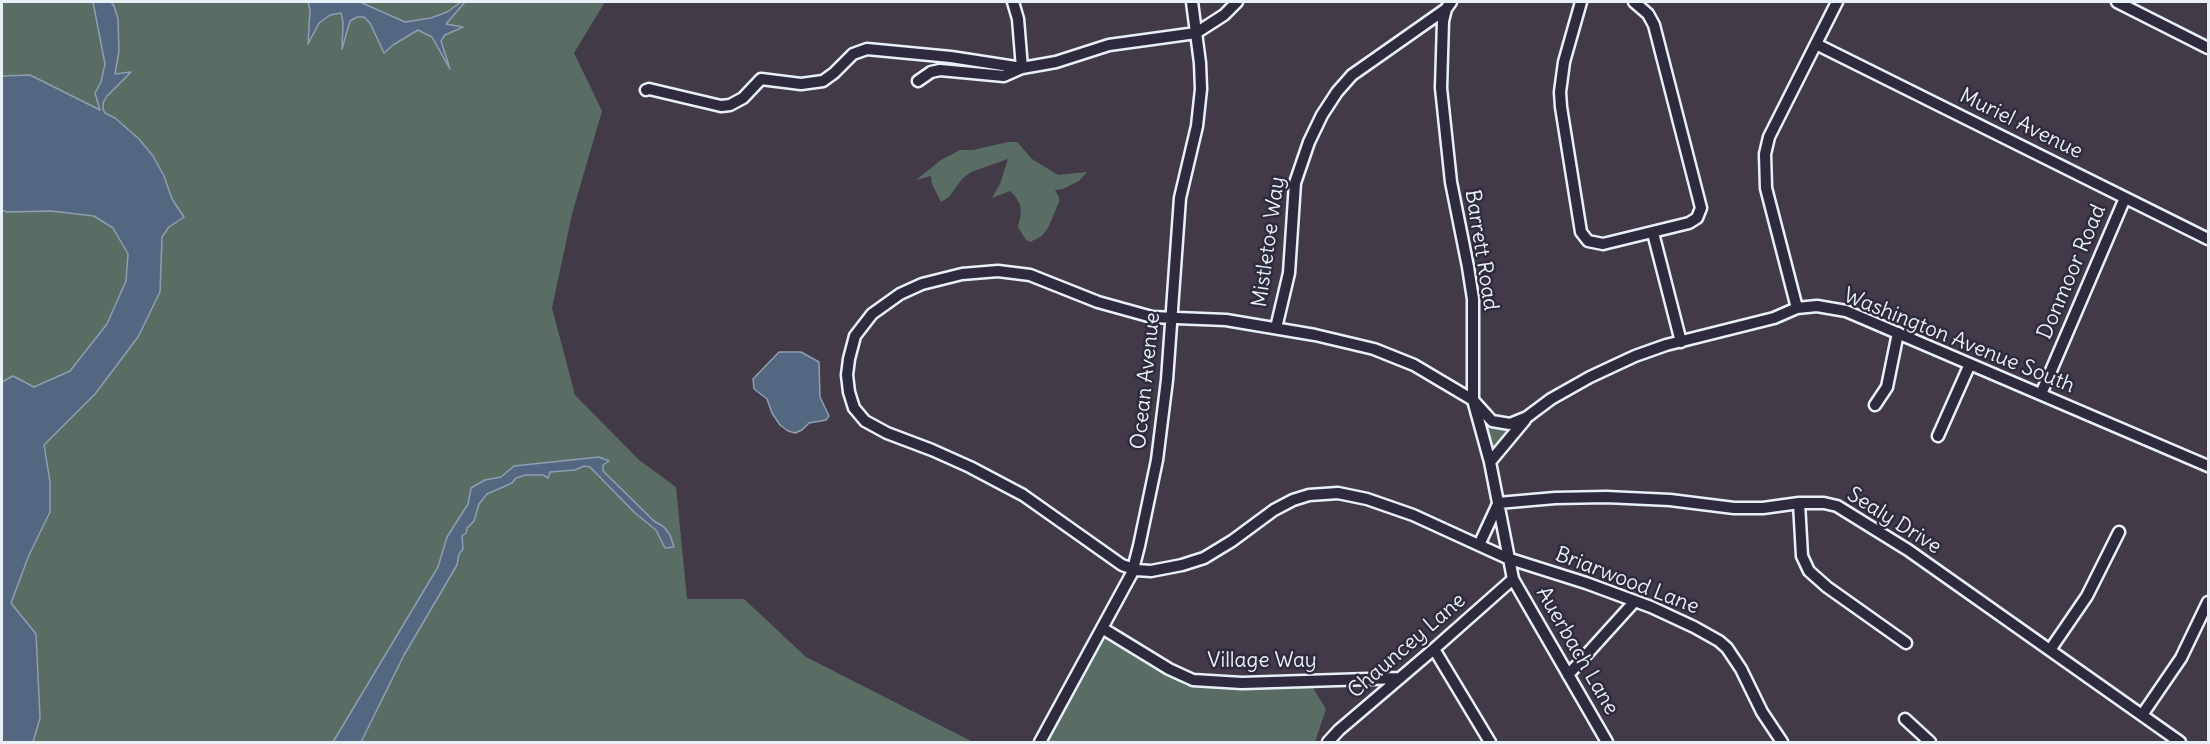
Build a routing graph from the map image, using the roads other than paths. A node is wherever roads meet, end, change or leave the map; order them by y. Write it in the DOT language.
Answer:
graph roads {
  1 [pos="1013,2"];
  2 [pos="1192,2"];
  3 [pos="1237,2"];
  4 [pos="1581,2"];
  5 [pos="1634,2"];
  6 [pos="1837,2"];
  7 [pos="2116,2"];
  8 [pos="1449,5"];
  9 [pos="1196,33"];
  10 [pos="1816,44"];
  11 [pos="2208,48"];
  12 [pos="1022,68"];
  13 [pos="918,81"];
  14 [pos="646,90"];
  15 [pos="2125,198"];
  16 [pos="1653,232"];
  17 [pos="2208,239"];
  18 [pos="1797,308"];
  19 [pos="1173,317"];
  20 [pos="1276,328"];
  21 [pos="1898,333"];
  22 [pos="1681,342"];
  23 [pos="1970,364"];
  24 [pos="2041,394"];
  25 [pos="1473,400"];
  26 [pos="1875,405"];
  27 [pos="1527,417"];
  28 [pos="1938,436"];
  29 [pos="1490,462"];
  30 [pos="2208,466"];
  31 [pos="1498,503"];
  32 [pos="1799,503"];
  33 [pos="2119,532"];
  34 [pos="1479,545"];
  35 [pos="1507,558"];
  36 [pos="1133,569"];
  37 [pos="1513,579"];
  38 [pos="1635,602"];
  39 [pos="2208,602"];
  40 [pos="1102,628"];
  41 [pos="1906,643"];
  42 [pos="1434,650"];
  43 [pos="2050,650"];
  44 [pos="1568,675"];
  45 [pos="1400,678"];
  46 [pos="2142,715"];
  47 [pos="1905,719"];
  48 [pos="1040,742"];
  49 [pos="1328,742"];
  50 [pos="1490,742"];
  51 [pos="1607,742"];
  52 [pos="1782,742"];
  53 [pos="1930,742"];
  54 [pos="2180,742"];
  1 -- 12 [label="street"];
  2 -- 9 [label="street, Ocean Avenue"];
  3 -- 9 [label="street"];
  4 -- 16 [label="street"];
  5 -- 16 [label="street"];
  6 -- 10 [label="street"];
  7 -- 11 [label="street"];
  8 -- 20 [label="street, Mistletoe Way"];
  8 -- 25 [label="street, Barrett Road"];
  9 -- 12 [label="street"];
  9 -- 19 [label="street, Ocean Avenue"];
  10 -- 15 [label="street, Muriel Avenue"];
  10 -- 18 [label="street"];
  12 -- 13 [label="street"];
  12 -- 14 [label="street"];
  15 -- 17 [label="street, Muriel Avenue"];
  15 -- 24 [label="street, Donmoor Road"];
  16 -- 22 [label="street"];
  18 -- 21 [label="street, Washington Avenue South"];
  18 -- 22 [label="street, Washington Avenue South"];
  19 -- 20 [label="street, Washington Avenue South"];
  19 -- 36 [label="street, Ocean Avenue"];
  19 -- 36 [label="street, Washington Avenue South"];
  20 -- 25 [label="street, Washington Avenue South"];
  21 -- 23 [label="street, Washington Avenue South"];
  21 -- 26 [label="street"];
  22 -- 27 [label="street, Washington Avenue South"];
  23 -- 24 [label="street, Washington Avenue South"];
  23 -- 28 [label="street"];
  24 -- 30 [label="street, Washington Avenue South"];
  25 -- 27 [label="street, Washington Avenue South"];
  25 -- 29 [label="street, Barrett Road"];
  27 -- 29 [label="street, Washington Avenue South"];
  29 -- 31 [label="street, Barrett Road"];
  31 -- 32 [label="street, Sealy Drive"];
  31 -- 34 [label="street"];
  31 -- 35 [label="street, Barrett Road"];
  32 -- 41 [label="street"];
  32 -- 43 [label="street, Sealy Drive"];
  33 -- 43 [label="street"];
  34 -- 35 [label="street, Briarwood Lane"];
  34 -- 36 [label="street, Briarwood Lane"];
  35 -- 37 [label="street, Auerbach Lane"];
  35 -- 38 [label="street, Briarwood Lane"];
  36 -- 40 [label="street, Ocean Avenue"];
  37 -- 42 [label="street, Chauncey Lane"];
  37 -- 44 [label="street, Auerbach Lane"];
  38 -- 44 [label="street"];
  38 -- 52 [label="street, Briarwood Lane"];
  39 -- 46 [label="street"];
  40 -- 45 [label="street, Village Way"];
  40 -- 48 [label="street, Ocean Avenue"];
  42 -- 45 [label="street, Chauncey Lane"];
  42 -- 50 [label="street"];
  43 -- 46 [label="street, Sealy Drive"];
  44 -- 51 [label="street, Auerbach Lane"];
  45 -- 49 [label="street, Chauncey Lane"];
  46 -- 54 [label="street, Sealy Drive"];
  47 -- 53 [label="street"];
}
